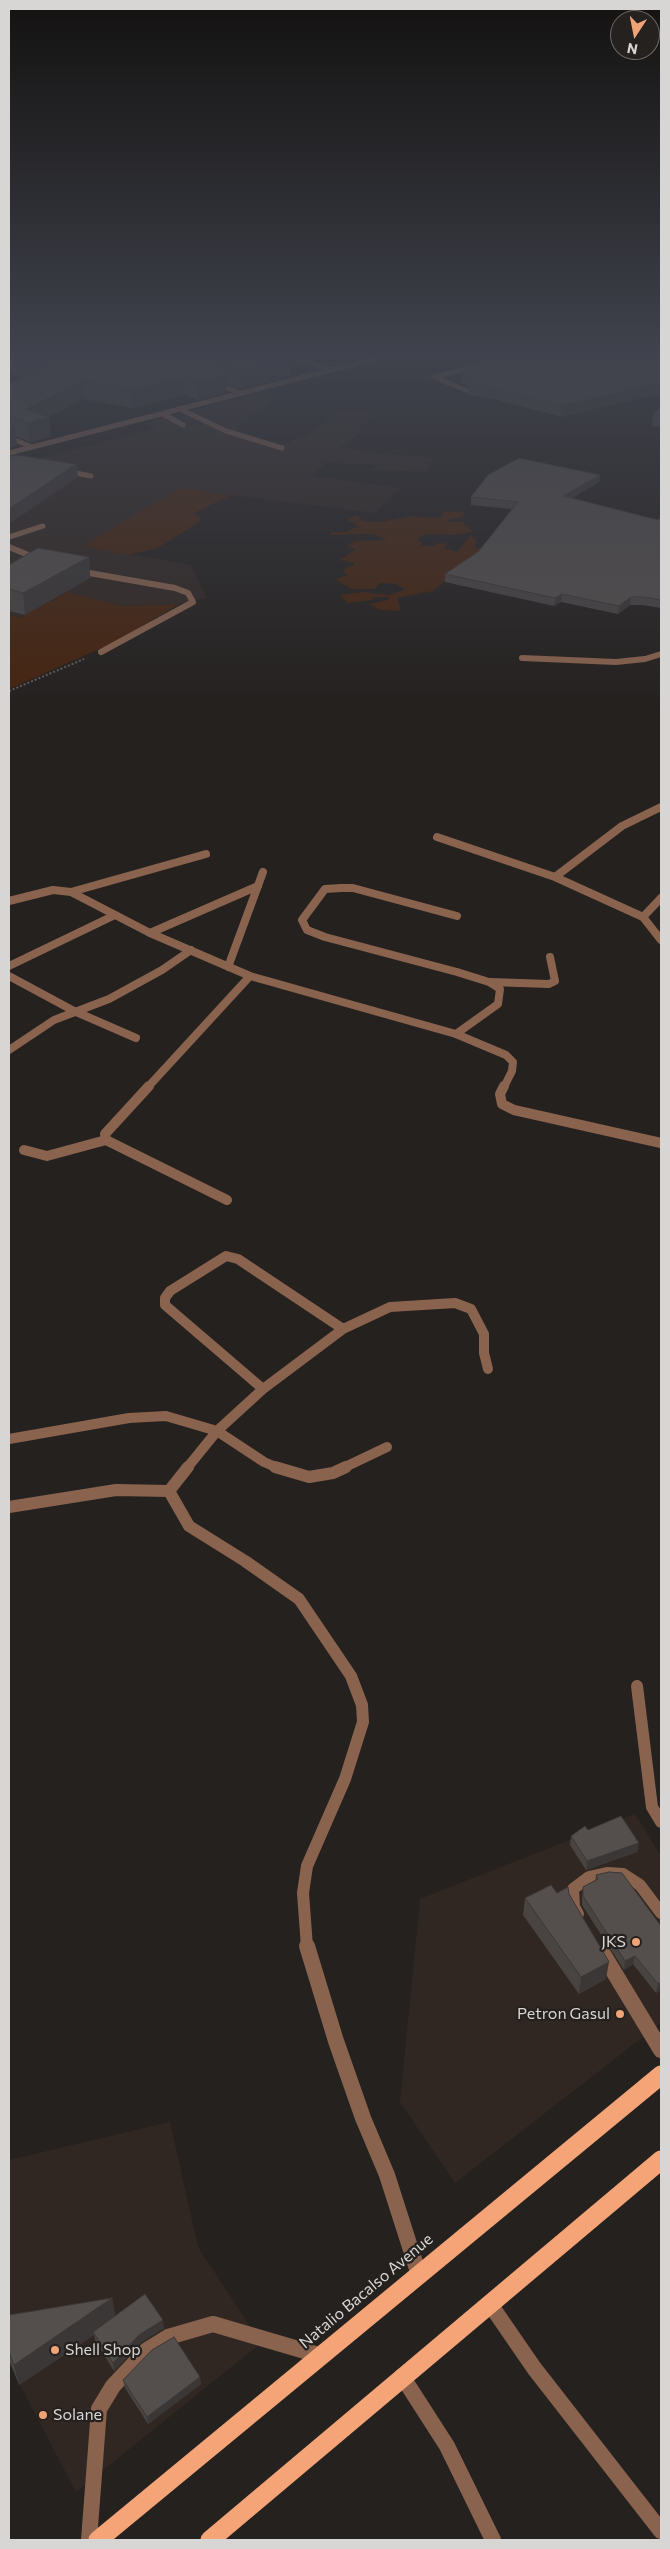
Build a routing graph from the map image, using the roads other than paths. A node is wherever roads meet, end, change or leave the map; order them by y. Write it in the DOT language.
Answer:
graph roads {
  1 [pos="65,471"];
  2 [pos="91,476"];
  3 [pos="43,526"];
  4 [pos="9,537"];
  5 [pos="9,547"];
  6 [pos="44,563"];
  7 [pos="69,569"];
  8 [pos="101,652"];
  9 [pos="661,654"];
  10 [pos="522,658"];
  11 [pos="661,807"];
  12 [pos="437,837"];
  13 [pos="206,854"];
  14 [pos="263,872"];
  15 [pos="555,877"];
  16 [pos="258,886"];
  17 [pos="71,892"];
  18 [pos="661,898"];
  19 [pos="9,900"];
  20 [pos="115,914"];
  21 [pos="457,916"];
  22 [pos="644,917"];
  23 [pos="150,933"];
  24 [pos="661,940"];
  25 [pos="191,950"];
  26 [pos="550,957"];
  27 [pos="9,966"];
  28 [pos="228,967"];
  29 [pos="9,976"];
  30 [pos="250,976"];
  31 [pos="489,982"];
  32 [pos="74,1011"];
  33 [pos="456,1034"];
  34 [pos="136,1038"];
  35 [pos="9,1050"];
  36 [pos="106,1140"];
  37 [pos="661,1142"];
  38 [pos="24,1150"];
  39 [pos="227,1200"];
  40 [pos="343,1329"];
  41 [pos="488,1370"];
  42 [pos="263,1389"];
  43 [pos="217,1431"];
  44 [pos="9,1439"];
  45 [pos="387,1447"];
  46 [pos="169,1491"];
  47 [pos="9,1507"];
  48 [pos="637,1686"];
  49 [pos="661,1822"];
  50 [pos="661,1913"];
  51 [pos="584,1924"];
  52 [pos="594,1940"];
  53 [pos="661,2050"];
  54 [pos="661,2075"];
  55 [pos="661,2160"];
  56 [pos="419,2275"];
  57 [pos="490,2304"];
  58 [pos="322,2356"];
  59 [pos="402,2376"];
  60 [pos="661,2531"];
  61 [pos="89,2540"];
  62 [pos="98,2540"];
  63 [pos="210,2540"];
  64 [pos="493,2540"];
  1 -- 2 [label="street"];
  3 -- 4 [label="street"];
  5 -- 6 [label="street"];
  7 -- 8 [label="street"];
  9 -- 10 [label="street"];
  11 -- 15 [label="street"];
  12 -- 15 [label="street"];
  13 -- 17 [label="street"];
  14 -- 16 [label="street"];
  15 -- 22 [label="street"];
  16 -- 23 [label="street"];
  16 -- 28 [label="street"];
  17 -- 19 [label="street"];
  17 -- 20 [label="street"];
  18 -- 22 [label="street"];
  20 -- 23 [label="street"];
  20 -- 27 [label="street"];
  21 -- 31 [label="street"];
  22 -- 24 [label="street"];
  23 -- 25 [label="street"];
  25 -- 28 [label="street"];
  25 -- 32 [label="street"];
  26 -- 31 [label="street"];
  28 -- 30 [label="street"];
  29 -- 32 [label="street"];
  30 -- 33 [label="street"];
  30 -- 36 [label="street"];
  31 -- 33 [label="street"];
  32 -- 34 [label="street"];
  32 -- 35 [label="street"];
  33 -- 37 [label="street"];
  36 -- 38 [label="street"];
  36 -- 39 [label="street"];
  40 -- 41 [label="street"];
  40 -- 42 [label="street"];
  40 -- 42 [label="street"];
  42 -- 43 [label="street"];
  43 -- 44 [label="street"];
  43 -- 45 [label="street"];
  43 -- 46 [label="street"];
  46 -- 47 [label="street"];
  46 -- 56 [label="street"];
  48 -- 49 [label="street"];
  50 -- 51 [label="street"];
  52 -- 53 [label="street"];
  54 -- 56 [label="main road, Natalio Bacalso Avenue"];
  55 -- 57 [label="main road"];
  56 -- 58 [label="main road, Natalio Bacalso Avenue"];
  57 -- 59 [label="main road"];
  57 -- 60 [label="street"];
  58 -- 61 [label="street"];
  58 -- 62 [label="main road, Natalio Bacalso Avenue"];
  59 -- 63 [label="main road"];
  59 -- 64 [label="street"];
}
